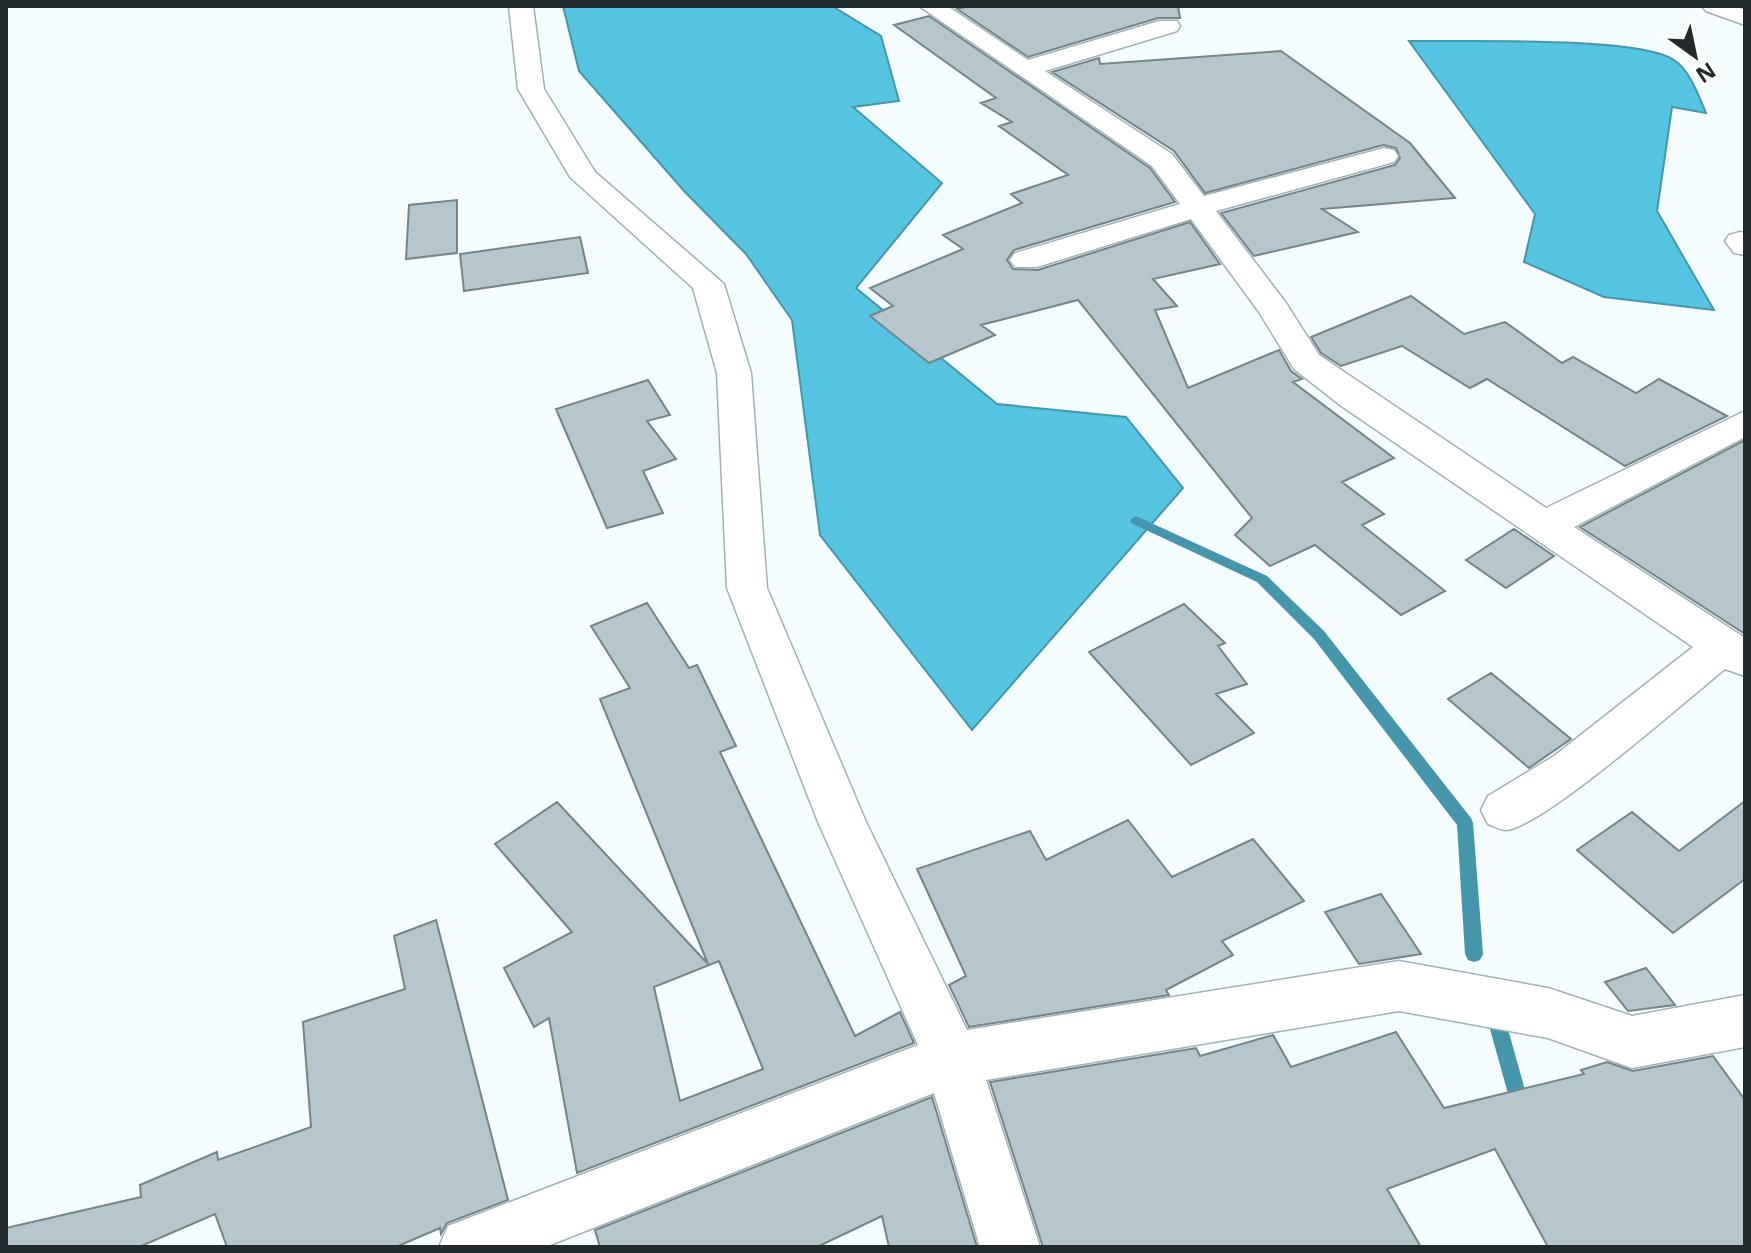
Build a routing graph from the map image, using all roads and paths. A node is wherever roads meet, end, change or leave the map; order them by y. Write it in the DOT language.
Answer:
graph roads {
  1 [pos="521,6"];
  2 [pos="931,6"];
  3 [pos="1714,6"];
  4 [pos="1745,18"];
  5 [pos="1168,26"];
  6 [pos="1027,68"];
  7 [pos="1384,156"];
  8 [pos="1200,207"];
  9 [pos="1026,260"];
  10 [pos="1745,422"];
  11 [pos="1545,525"];
  12 [pos="1735,653"];
  13 [pos="1505,810"];
  14 [pos="1745,1021"];
  15 [pos="952,1059"];
  16 [pos="469,1247"];
  17 [pos="1010,1247"];
  1 -- 15 [label="street"];
  2 -- 6 [label="street"];
  3 -- 4 [label="street"];
  5 -- 6 [label="street"];
  6 -- 8 [label="street"];
  7 -- 8 [label="street"];
  8 -- 9 [label="street"];
  8 -- 11 [label="street"];
  10 -- 11 [label="street"];
  11 -- 12 [label="street"];
  12 -- 13 [label="street"];
  14 -- 15 [label="street"];
  15 -- 16 [label="street"];
  15 -- 17 [label="street"];
}
